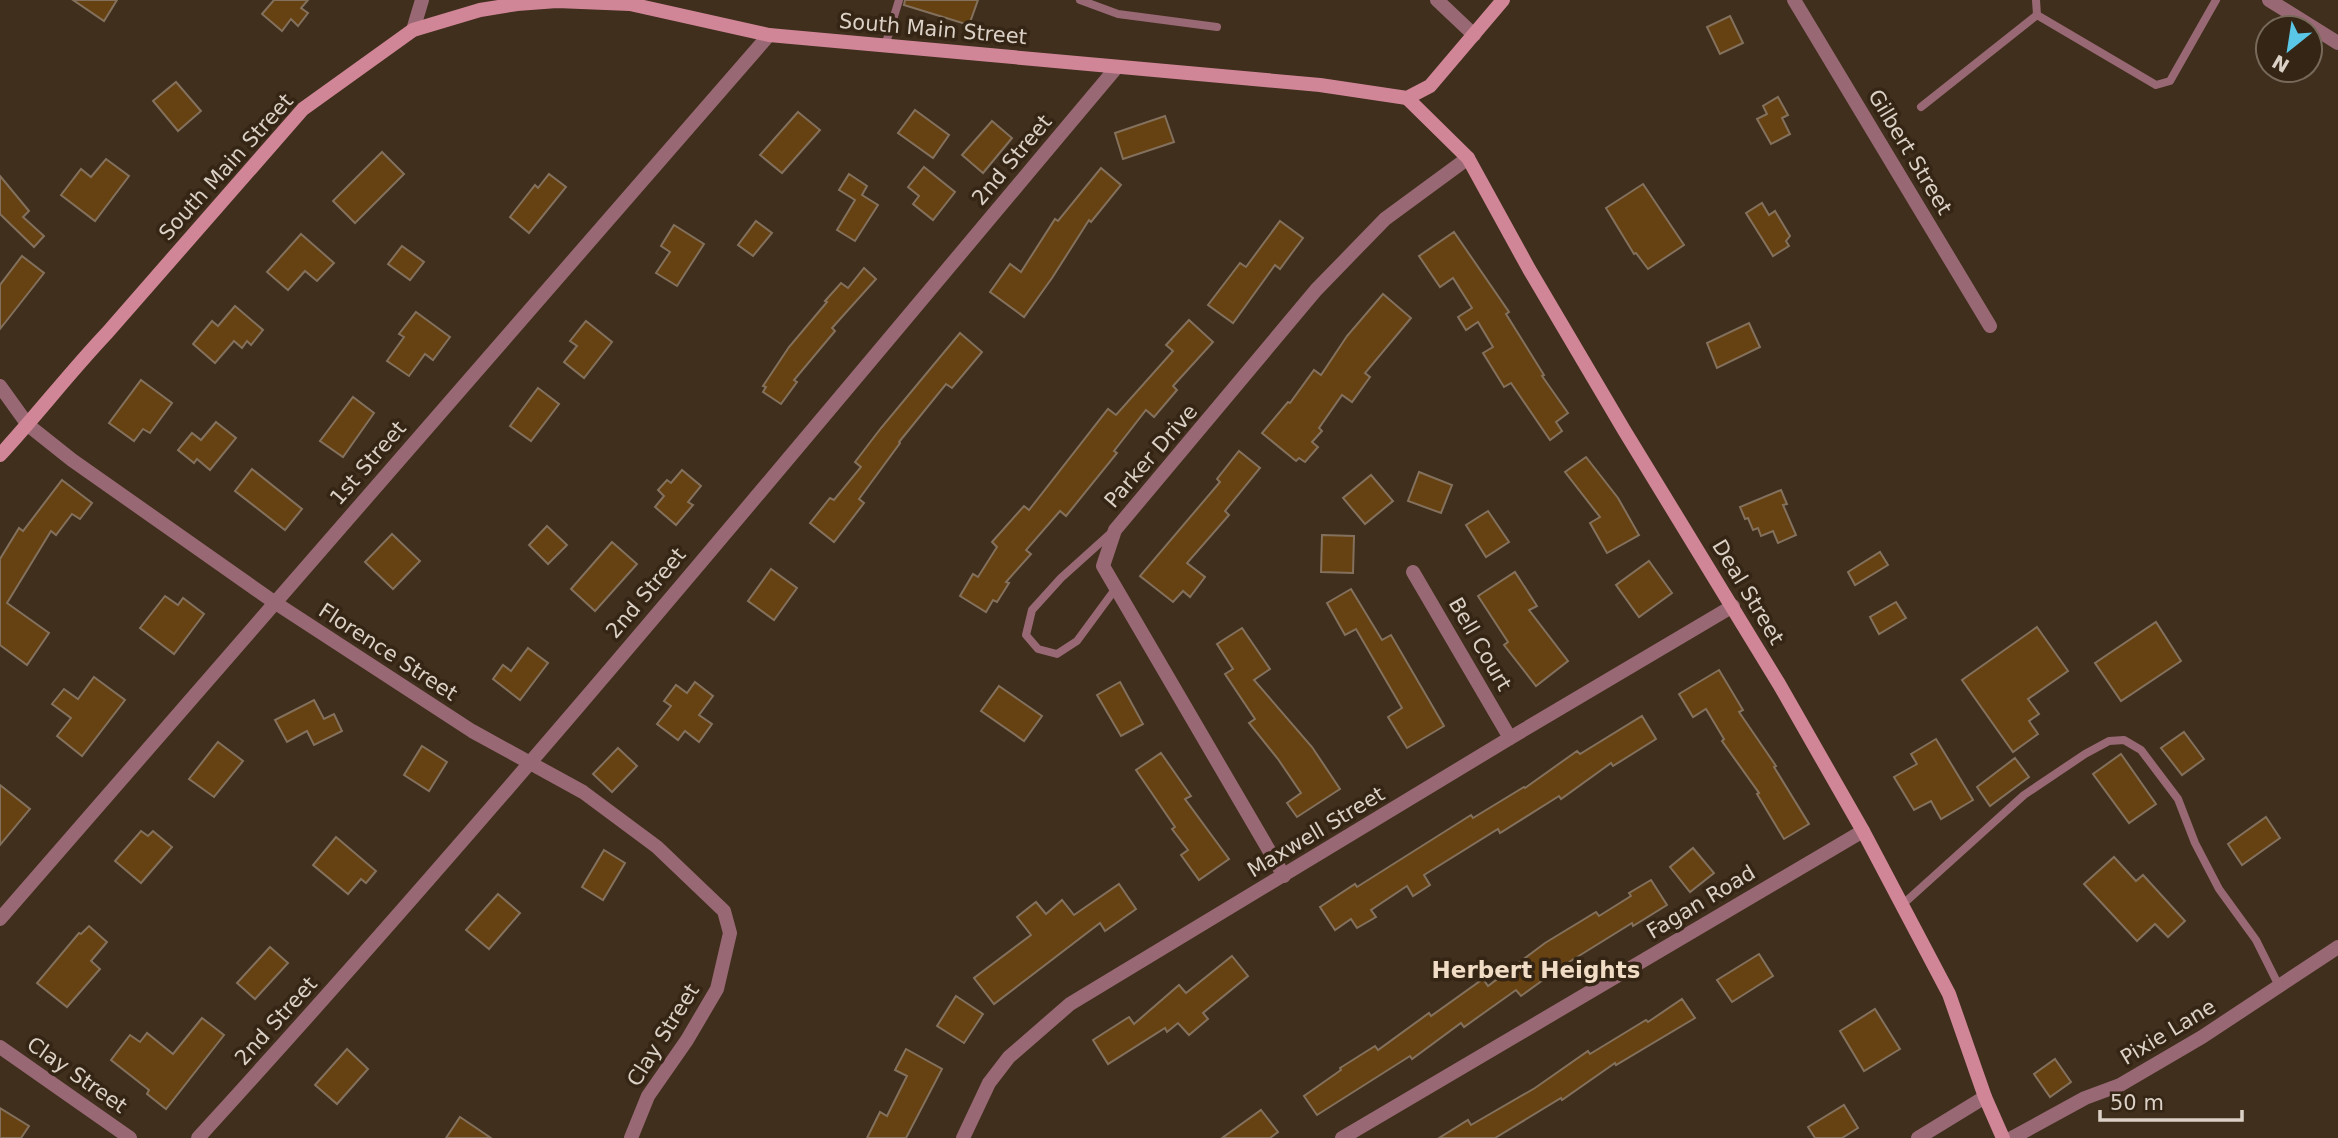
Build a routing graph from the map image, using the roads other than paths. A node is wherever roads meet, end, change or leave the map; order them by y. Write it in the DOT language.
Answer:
graph roads {
  1 [pos="422,0"];
  2 [pos="899,0"];
  3 [pos="1080,0"];
  4 [pos="1437,0"];
  5 [pos="1503,0"];
  6 [pos="1794,0"];
  7 [pos="2036,0"];
  8 [pos="2217,0"];
  9 [pos="2269,0"];
  10 [pos="594,1"];
  11 [pos="2037,15"];
  12 [pos="1217,27"];
  13 [pos="413,30"];
  14 [pos="769,35"];
  15 [pos="1474,35"];
  16 [pos="2338,43"];
  17 [pos="884,46"];
  18 [pos="1117,67"];
  19 [pos="1407,98"];
  20 [pos="1921,107"];
  21 [pos="1468,158"];
  22 [pos="1990,326"];
  23 [pos="0,386"];
  24 [pos="28,425"];
  25 [pos="0,455"];
  26 [pos="1115,530"];
  27 [pos="1413,572"];
  28 [pos="1115,588"];
  29 [pos="274,602"];
  30 [pos="1733,606"];
  31 [pos="1510,738"];
  32 [pos="531,762"];
  33 [pos="1863,831"];
  34 [pos="1284,876"];
  35 [pos="1902,905"];
  36 [pos="723,911"];
  37 [pos="0,919"];
  38 [pos="2338,947"];
  39 [pos="2279,986"];
  40 [pos="0,1046"];
  41 [pos="1985,1097"];
  42 [pos="130,1138"];
  43 [pos="198,1138"];
  44 [pos="631,1138"];
  45 [pos="963,1138"];
  46 [pos="1342,1138"];
  47 [pos="1918,1138"];
  48 [pos="2003,1138"];
  49 [pos="2012,1138"];
  1 -- 13 [label="street"];
  2 -- 17 [label="lane"];
  3 -- 12 [label="lane"];
  4 -- 15 [label="street"];
  5 -- 15 [label="street"];
  6 -- 22 [label="street, Gilbert Street"];
  7 -- 11 [label="lane"];
  8 -- 11 [label="lane"];
  9 -- 16 [label="street"];
  10 -- 13 [label="street, South Main Street"];
  10 -- 14 [label="street, South Main Street"];
  11 -- 20 [label="lane"];
  13 -- 24 [label="street, South Main Street"];
  14 -- 17 [label="street, South Main Street"];
  14 -- 29 [label="street, 1st Street"];
  15 -- 19 [label="street"];
  17 -- 18 [label="street, South Main Street"];
  18 -- 19 [label="street, South Main Street"];
  18 -- 32 [label="street, 2nd Street"];
  19 -- 21 [label="street, Deal Street"];
  21 -- 26 [label="street, Parker Drive"];
  21 -- 30 [label="street, Deal Street"];
  23 -- 24 [label="street, Florence Street"];
  24 -- 25 [label="street, South Main Street"];
  24 -- 29 [label="street, Florence Street"];
  26 -- 28 [label="street, Parker Drive"];
  26 -- 28 [label="lane"];
  27 -- 31 [label="street, Bell Court"];
  28 -- 34 [label="street, Parker Drive"];
  29 -- 32 [label="street, Florence Street"];
  29 -- 37 [label="street, 1st Street"];
  30 -- 31 [label="street, Maxwell Street"];
  30 -- 33 [label="street, Deal Street"];
  31 -- 34 [label="street, Maxwell Street"];
  32 -- 36 [label="street, Florence Street"];
  32 -- 43 [label="street, 2nd Street"];
  33 -- 35 [label="street, Deal Street"];
  33 -- 46 [label="street, Fagan Road"];
  34 -- 45 [label="street, Maxwell Street"];
  35 -- 39 [label="lane"];
  35 -- 41 [label="street, Deal Street"];
  36 -- 44 [label="street, Clay Street"];
  38 -- 39 [label="street, Pixie Lane"];
  39 -- 49 [label="street, Pixie Lane"];
  40 -- 42 [label="street, Clay Street"];
  41 -- 47 [label="street"];
  41 -- 48 [label="street, Deal Street"];
}
